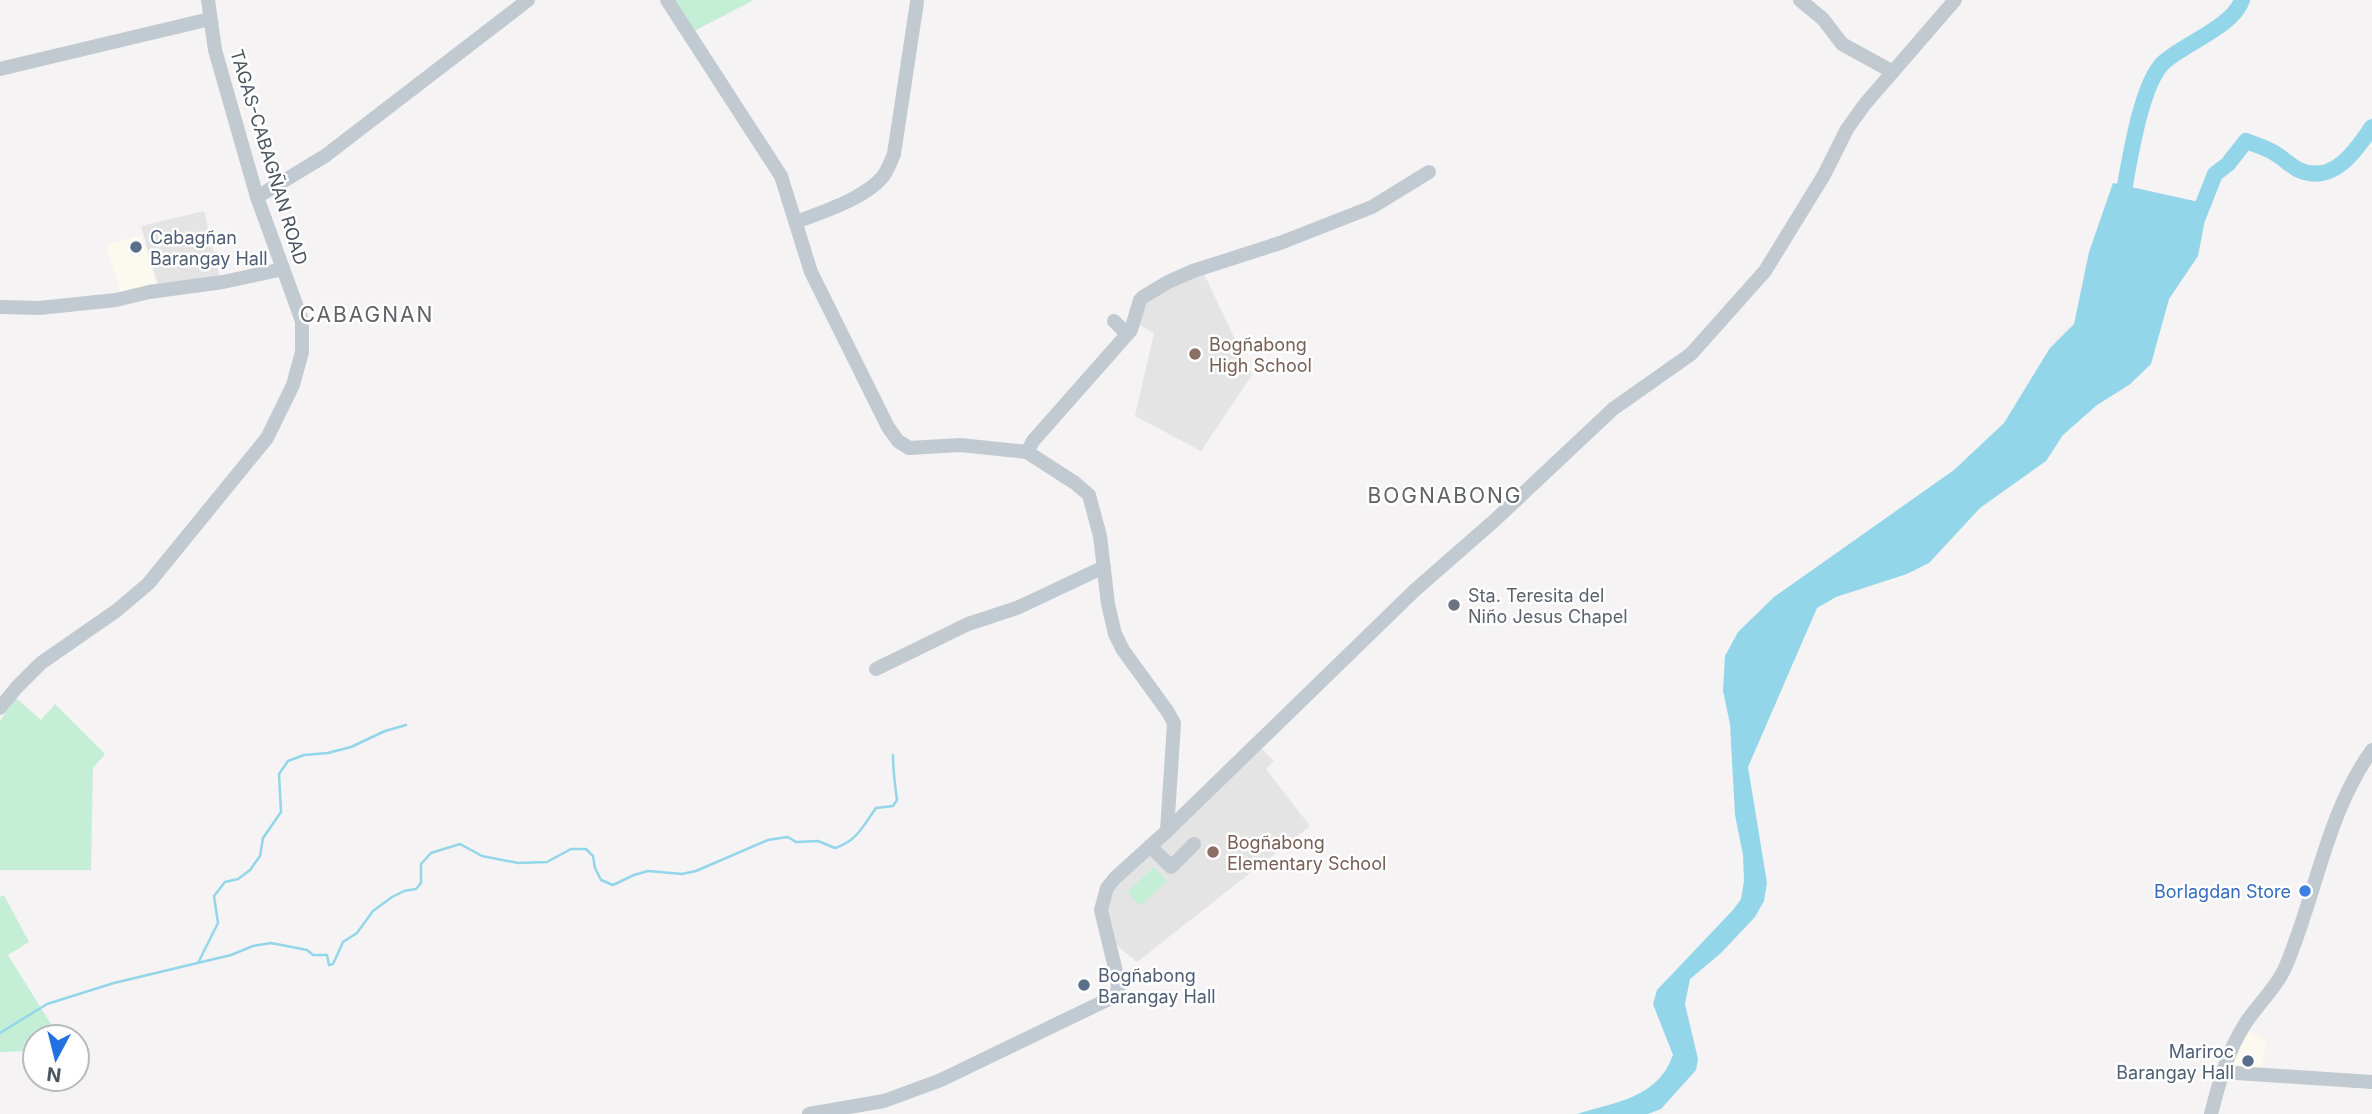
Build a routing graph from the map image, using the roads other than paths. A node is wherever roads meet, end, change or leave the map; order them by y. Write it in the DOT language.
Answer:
graph roads {
  1 [pos="208,0"];
  2 [pos="528,0"];
  3 [pos="1800,0"];
  4 [pos="1955,0"];
  5 [pos="670,1"];
  6 [pos="917,2"];
  7 [pos="210,19"];
  8 [pos="0,69"];
  9 [pos="1893,72"];
  10 [pos="1429,172"];
  11 [pos="257,197"];
  12 [pos="796,222"];
  13 [pos="283,270"];
  14 [pos="0,307"];
  15 [pos="1114,321"];
  16 [pos="1127,334"];
  17 [pos="1027,452"];
  18 [pos="1104,567"];
  19 [pos="876,669"];
  20 [pos="0,708"];
  21 [pos="2372,750"];
  22 [pos="1167,831"];
  23 [pos="1194,844"];
  24 [pos="1150,846"];
  25 [pos="2222,1072"];
  26 [pos="2372,1082"];
  27 [pos="809,1114"];
  28 [pos="2211,1114"];
  1 -- 7 [label="street, TAGAS-CABAGÑAN ROAD"];
  2 -- 11 [label="street"];
  3 -- 9 [label="street"];
  4 -- 9 [label="street"];
  5 -- 12 [label="street"];
  6 -- 12 [label="street"];
  7 -- 8 [label="street"];
  7 -- 11 [label="street, TAGAS-CABAGÑAN ROAD"];
  9 -- 22 [label="street"];
  10 -- 16 [label="street"];
  11 -- 13 [label="street, TAGAS-CABAGÑAN ROAD"];
  12 -- 17 [label="street"];
  13 -- 14 [label="street"];
  13 -- 20 [label="street, TAGAS-CABAGÑAN ROAD"];
  15 -- 16 [label="street"];
  16 -- 17 [label="street"];
  17 -- 18 [label="street"];
  18 -- 19 [label="street"];
  18 -- 22 [label="street"];
  21 -- 25 [label="street"];
  22 -- 24 [label="street"];
  23 -- 24 [label="street"];
  24 -- 27 [label="street"];
  25 -- 26 [label="street"];
  25 -- 28 [label="street"];
}
